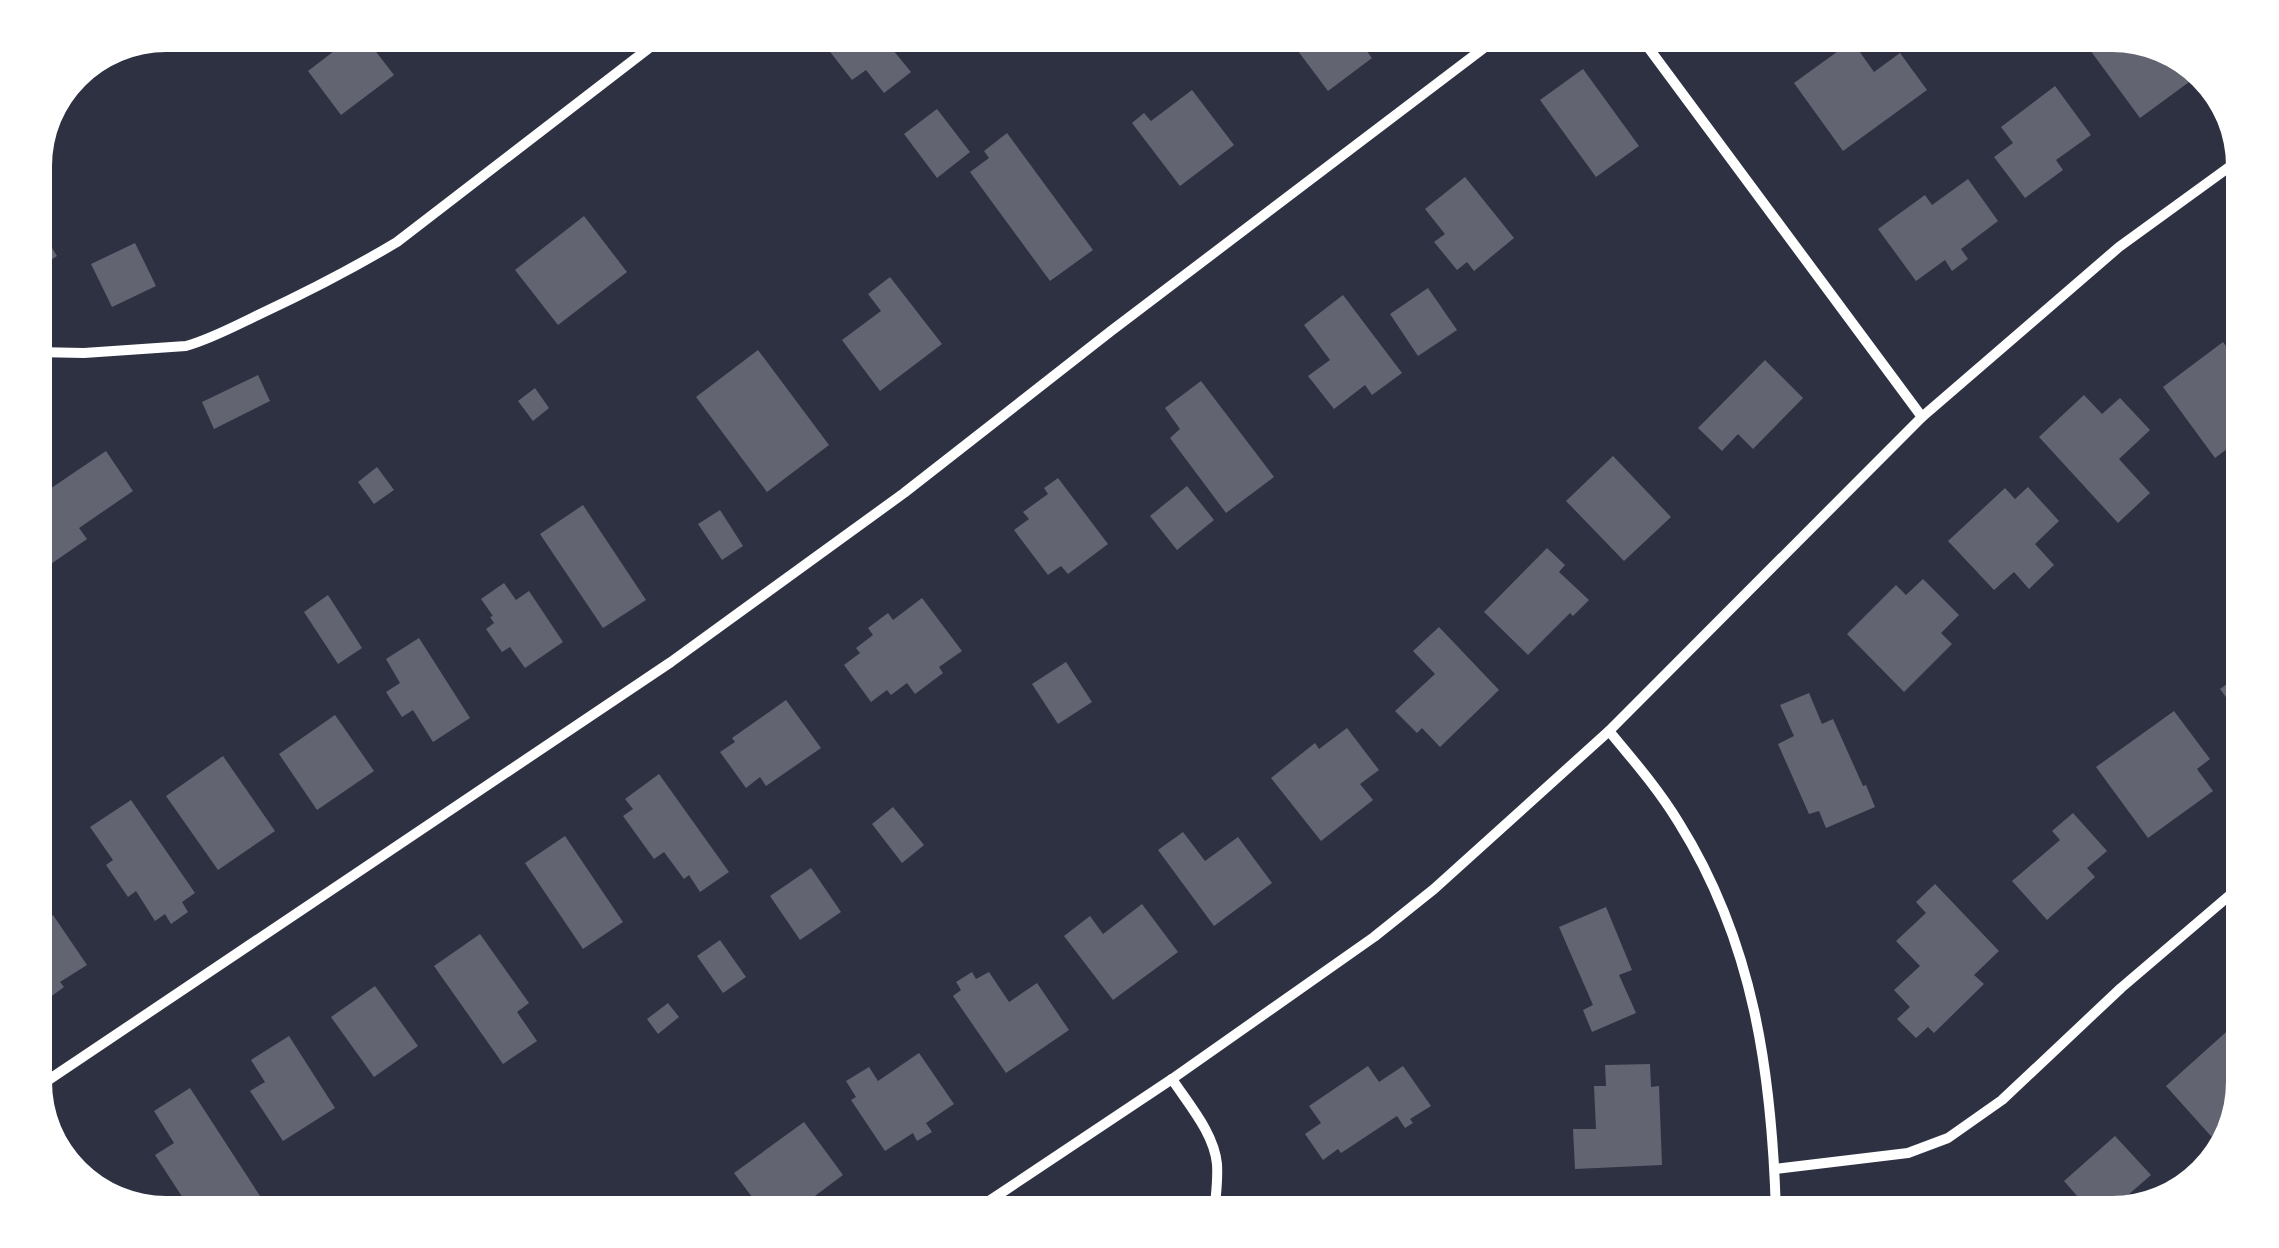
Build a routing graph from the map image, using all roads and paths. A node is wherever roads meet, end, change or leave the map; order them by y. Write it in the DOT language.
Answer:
graph roads {
  1 [pos="644,52"];
  2 [pos="1479,52"];
  3 [pos="1652,52"];
  4 [pos="2226,169"];
  5 [pos="53,352"];
  6 [pos="1922,418"];
  7 [pos="1609,731"];
  8 [pos="2226,898"];
  9 [pos="53,1077"];
  10 [pos="1172,1079"];
  11 [pos="1775,1169"];
  12 [pos="996,1196"];
  13 [pos="1216,1196"];
  14 [pos="1776,1196"];
  1 -- 5 [label="street"];
  2 -- 9 [label="street"];
  3 -- 6 [label="street"];
  4 -- 6 [label="street"];
  6 -- 7 [label="street"];
  7 -- 10 [label="street"];
  7 -- 11 [label="street"];
  8 -- 11 [label="street"];
  10 -- 12 [label="street"];
  10 -- 13 [label="street"];
  11 -- 14 [label="street"];
}
